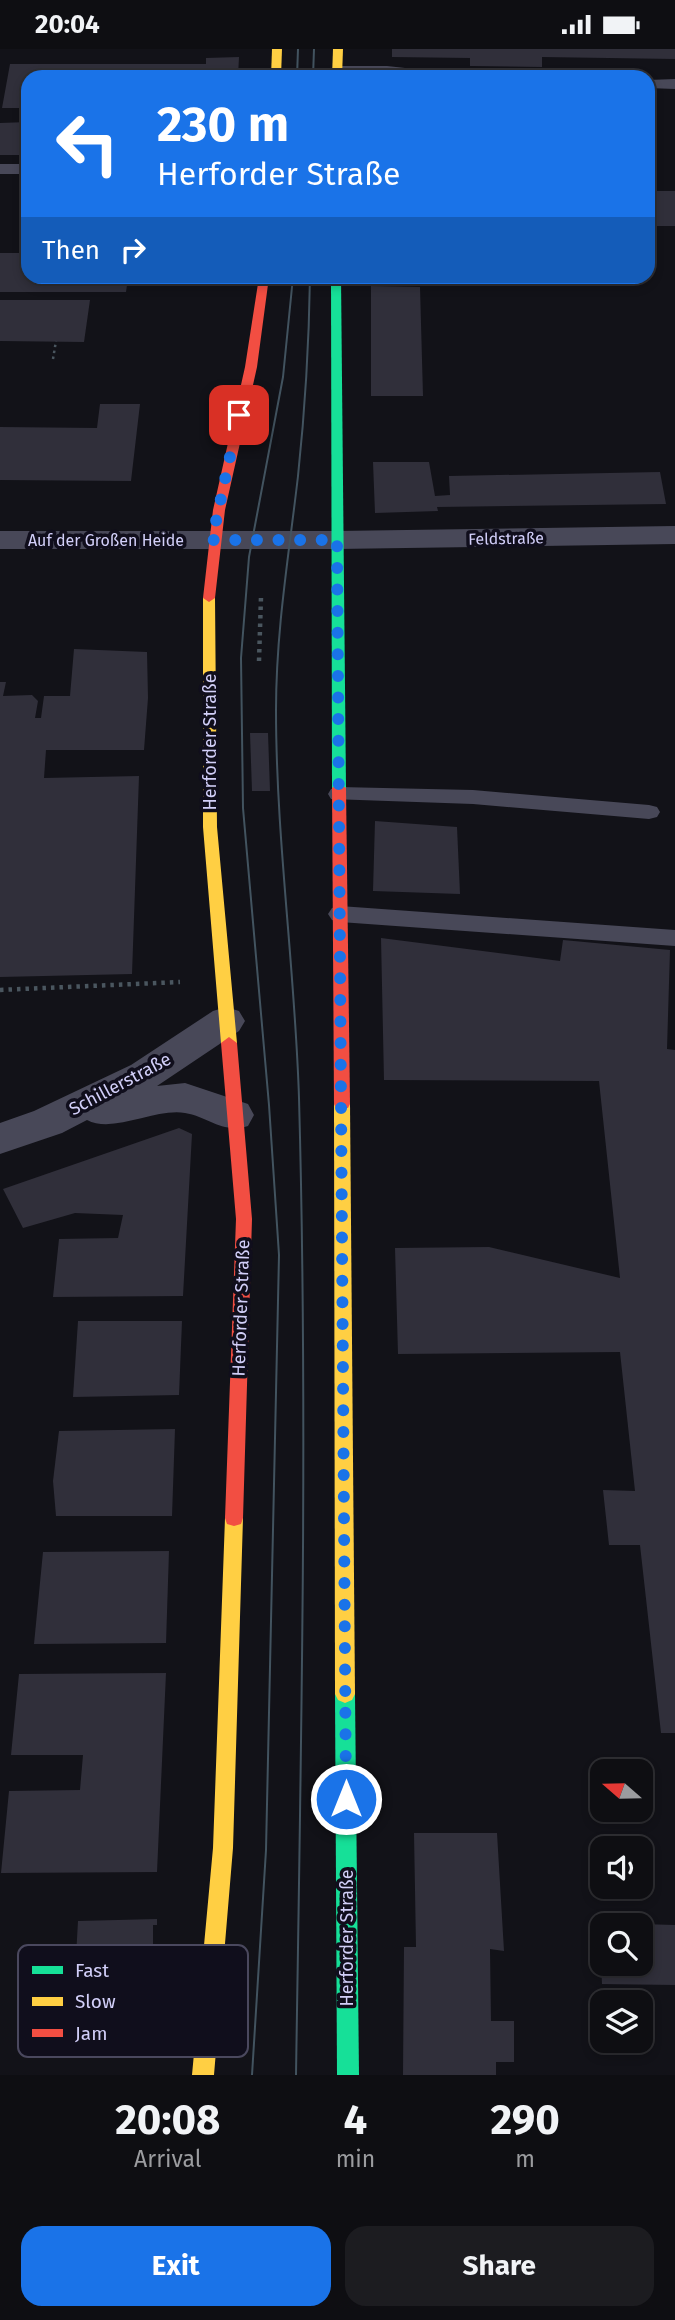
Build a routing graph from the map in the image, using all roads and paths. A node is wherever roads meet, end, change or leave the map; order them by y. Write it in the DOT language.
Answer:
graph roads {
  1 [pos="277,49"];
  2 [pos="338,49"];
  3 [pos="276,70"];
  4 [pos="337,70"];
  5 [pos="655,84"];
  6 [pos="675,84"];
  7 [pos="0,169"];
  8 [pos="21,169"];
  9 [pos="263,284"];
  10 [pos="336,284"];
  11 [pos="56,341"];
  12 [pos="53,359"];
  13 [pos="675,535"];
  14 [pos="0,540"];
  15 [pos="212,540"];
  16 [pos="337,540"];
  17 [pos="261,597"];
  18 [pos="259,661"];
  19 [pos="339,794"];
  20 [pos="649,812"];
  21 [pos="340,914"];
  22 [pos="675,938"];
  23 [pos="191,981"];
  24 [pos="0,990"];
  25 [pos="226,1021"];
  26 [pos="234,1115"];
  27 [pos="48,1122"];
  28 [pos="0,1139"];
  29 [pos="214,1945"];
  30 [pos="205,2057"];
  31 [pos="203,2075"];
  32 [pos="348,2075"];
  1 -- 3 [label="main road"];
  2 -- 4 [label="main road"];
  5 -- 6 [label="lane"];
  7 -- 8 [label="lane"];
  9 -- 15 [label="main road, Herforder Straße"];
  10 -- 16 [label="main road, Herforder Straße"];
  11 -- 12 [label="path"];
  13 -- 16 [label="street, Feldstraße"];
  14 -- 15 [label="street, Auf der Großen Heide"];
  15 -- 16 [label="street"];
  15 -- 25 [label="main road, Herforder Straße"];
  16 -- 19 [label="main road, Herforder Straße"];
  17 -- 18 [label="path"];
  19 -- 20 [label="lane"];
  19 -- 21 [label="main road, Herforder Straße"];
  21 -- 22 [label="lane"];
  21 -- 32 [label="main road, Herforder Straße"];
  23 -- 24 [label="path"];
  25 -- 26 [label="main road, Herforder Straße"];
  25 -- 27 [label="street, Schillerstraße"];
  26 -- 27 [label="street, Schillerstraße"];
  26 -- 29 [label="main road, Herforder Straße"];
  27 -- 28 [label="street, Schillerstraße"];
  30 -- 31 [label="main road, Herforder Straße"];
}
